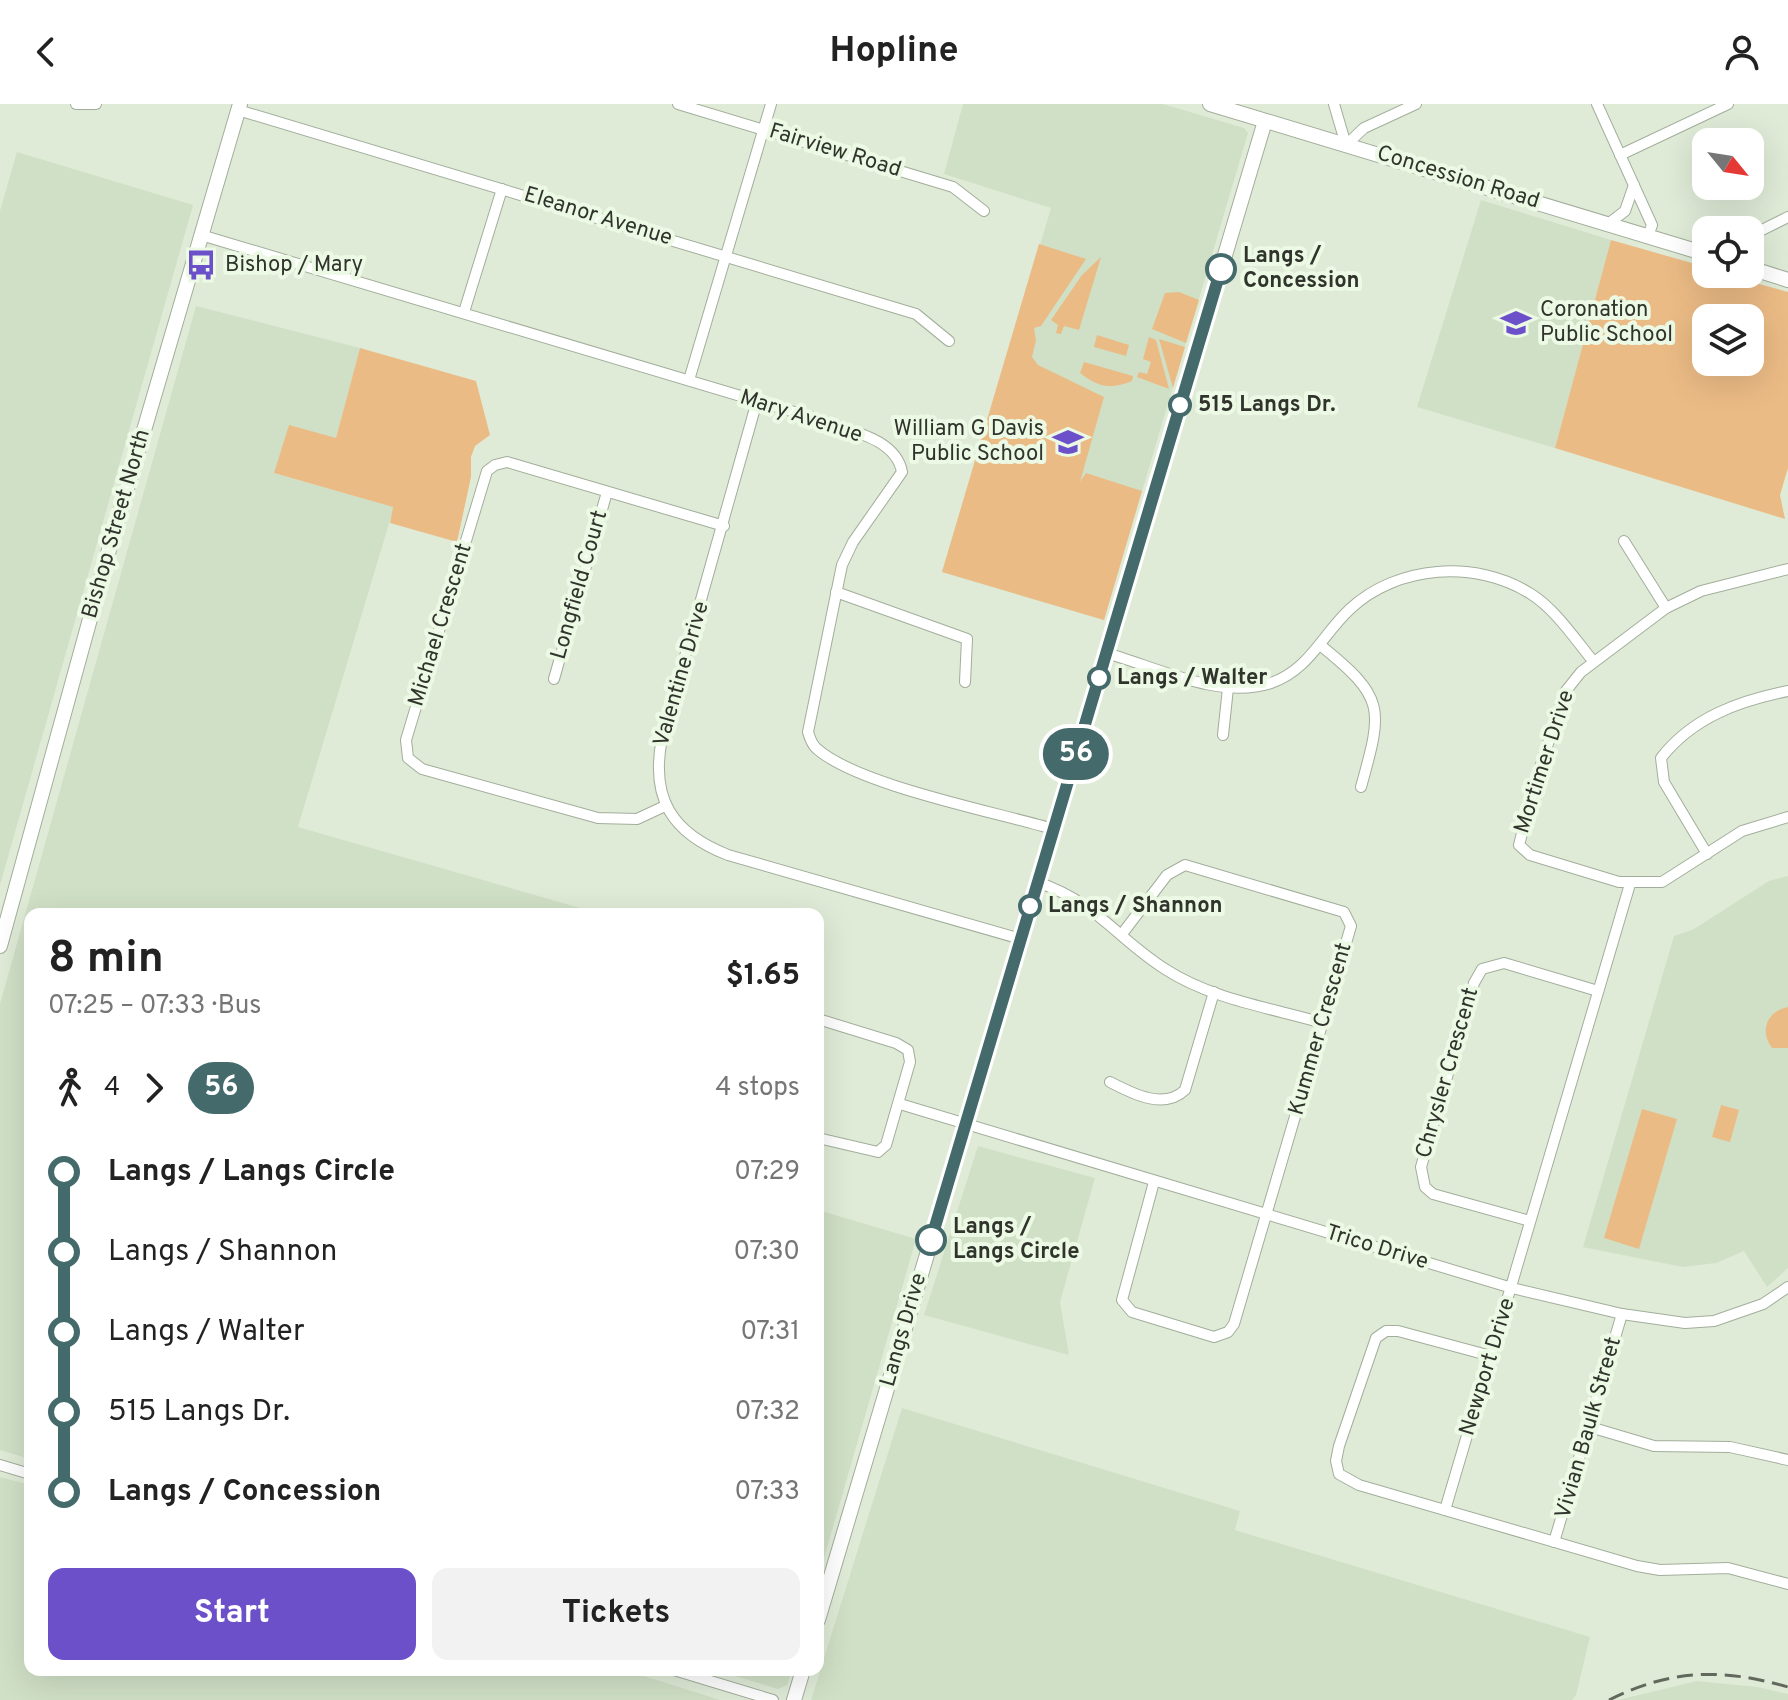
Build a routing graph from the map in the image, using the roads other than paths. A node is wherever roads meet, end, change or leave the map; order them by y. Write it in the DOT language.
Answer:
graph roads {
  1 [pos="76,104"];
  2 [pos="96,104"];
  3 [pos="678,104"];
  4 [pos="771,104"];
  5 [pos="1210,104"];
  6 [pos="1334,104"];
  7 [pos="1416,104"];
  8 [pos="1597,104"];
  9 [pos="1728,104"];
  10 [pos="239,107"];
  11 [pos="1265,121"];
  12 [pos="763,129"];
  13 [pos="1346,145"];
  14 [pos="1620,155"];
  15 [pos="1634,185"];
  16 [pos="502,189"];
  17 [pos="984,211"];
  18 [pos="1788,217"];
  19 [pos="1608,224"];
  20 [pos="1764,229"];
  21 [pos="201,235"];
  22 [pos="1648,236"];
  23 [pos="1692,250"];
  24 [pos="725,255"];
  25 [pos="1764,272"];
  26 [pos="1788,280"];
  27 [pos="464,312"];
  28 [pos="949,341"];
  29 [pos="689,380"];
  30 [pos="757,401"];
  31 [pos="607,492"];
  32 [pos="724,526"];
  33 [pos="1624,541"];
  34 [pos="1788,569"];
  35 [pos="836,592"];
  36 [pos="1666,608"];
  37 [pos="1320,645"];
  38 [pos="1106,653"];
  39 [pos="1593,661"];
  40 [pos="554,679"];
  41 [pos="965,682"];
  42 [pos="1228,688"];
  43 [pos="1788,691"];
  44 [pos="1223,735"];
  45 [pos="1361,787"];
  46 [pos="665,806"];
  47 [pos="1788,817"];
  48 [pos="1053,829"];
  49 [pos="1707,854"];
  50 [pos="1037,882"];
  51 [pos="1630,884"];
  52 [pos="1122,934"];
  53 [pos="1021,939"];
  54 [pos="0,946"];
  55 [pos="1598,991"];
  56 [pos="1214,992"];
  57 [pos="824,1021"];
  58 [pos="1323,1023"];
  59 [pos="1110,1082"];
  60 [pos="900,1104"];
  61 [pos="966,1125"];
  62 [pos="824,1139"];
  63 [pos="1154,1182"];
  64 [pos="1266,1215"];
  65 [pos="1530,1221"];
  66 [pos="1512,1288"];
  67 [pos="1787,1290"];
  68 [pos="1622,1314"];
  69 [pos="1491,1356"];
  70 [pos="1590,1427"];
  71 [pos="1788,1460"];
  72 [pos="0,1465"];
  73 [pos="24,1472"];
  74 [pos="1445,1510"];
  75 [pos="1554,1542"];
  76 [pos="1788,1584"];
  77 [pos="824,1600"];
  78 [pos="694,1676"];
  79 [pos="801,1676"];
  80 [pos="773,1700"];
  81 [pos="794,1700"];
  1 -- 2 [label="street"];
  3 -- 12 [label="street, Fairview Road"];
  4 -- 12 [label="street"];
  5 -- 11 [label="street, Concession Road"];
  6 -- 13 [label="street"];
  7 -- 13 [label="street"];
  8 -- 14 [label="street"];
  9 -- 14 [label="street"];
  10 -- 16 [label="street, Eleanor Avenue"];
  10 -- 21 [label="street, Bishop Street North"];
  11 -- 13 [label="street, Concession Road"];
  11 -- 38 [label="street, Langs Drive"];
  12 -- 17 [label="street, Fairview Road"];
  12 -- 24 [label="street"];
  13 -- 19 [label="street, Concession Road"];
  14 -- 15 [label="street"];
  15 -- 19 [label="street"];
  15 -- 22 [label="street"];
  16 -- 24 [label="street, Eleanor Avenue"];
  16 -- 27 [label="street"];
  18 -- 20 [label="street"];
  19 -- 22 [label="street, Concession Road"];
  21 -- 27 [label="street, Mary Avenue"];
  21 -- 54 [label="street, Bishop Street North"];
  22 -- 23 [label="street, Concession Road"];
  24 -- 28 [label="street, Eleanor Avenue"];
  24 -- 29 [label="street"];
  25 -- 26 [label="street"];
  27 -- 29 [label="street, Mary Avenue"];
  29 -- 30 [label="street, Mary Avenue"];
  30 -- 32 [label="street, Valentine Drive"];
  30 -- 35 [label="street, Mary Avenue"];
  31 -- 32 [label="street, Michael Crescent"];
  31 -- 40 [label="street, Longfield Court"];
  31 -- 46 [label="street, Michael Crescent"];
  32 -- 46 [label="street, Valentine Drive"];
  33 -- 36 [label="street"];
  34 -- 36 [label="street, Mortimer Drive"];
  35 -- 41 [label="street"];
  35 -- 48 [label="street, Mary Avenue"];
  36 -- 39 [label="street, Mortimer Drive"];
  37 -- 39 [label="street"];
  37 -- 42 [label="street"];
  37 -- 45 [label="street"];
  38 -- 42 [label="street"];
  38 -- 48 [label="street, Langs Drive"];
  39 -- 51 [label="street, Mortimer Drive"];
  42 -- 44 [label="street"];
  43 -- 49 [label="street"];
  46 -- 53 [label="street"];
  47 -- 49 [label="street, Mortimer Drive"];
  48 -- 50 [label="street, Langs Drive"];
  49 -- 51 [label="street, Mortimer Drive"];
  50 -- 52 [label="street"];
  50 -- 53 [label="street, Langs Drive"];
  51 -- 55 [label="street, Newport Drive"];
  52 -- 56 [label="street"];
  52 -- 58 [label="street, Kummer Crescent"];
  53 -- 61 [label="street, Langs Drive"];
  55 -- 65 [label="street, Newport Drive"];
  55 -- 65 [label="street, Chrysler Crescent"];
  56 -- 58 [label="street"];
  56 -- 59 [label="street"];
  57 -- 60 [label="street"];
  58 -- 64 [label="street, Kummer Crescent"];
  60 -- 61 [label="street, Trico Drive"];
  60 -- 62 [label="street"];
  61 -- 63 [label="street, Trico Drive"];
  61 -- 77 [label="street, Langs Drive"];
  63 -- 64 [label="street, Trico Drive"];
  63 -- 64 [label="street, Kummer Crescent"];
  64 -- 66 [label="street, Trico Drive"];
  65 -- 66 [label="street, Newport Drive"];
  66 -- 68 [label="street, Trico Drive"];
  66 -- 69 [label="street, Newport Drive"];
  67 -- 68 [label="street, Trico Drive"];
  68 -- 70 [label="street, Vivian Baulk Street"];
  69 -- 74 [label="street, Newport Drive"];
  69 -- 74 [label="street"];
  70 -- 71 [label="street"];
  70 -- 75 [label="street, Vivian Baulk Street"];
  72 -- 73 [label="street"];
  74 -- 75 [label="street"];
  75 -- 76 [label="street"];
  78 -- 80 [label="street"];
  79 -- 81 [label="street"];
}
